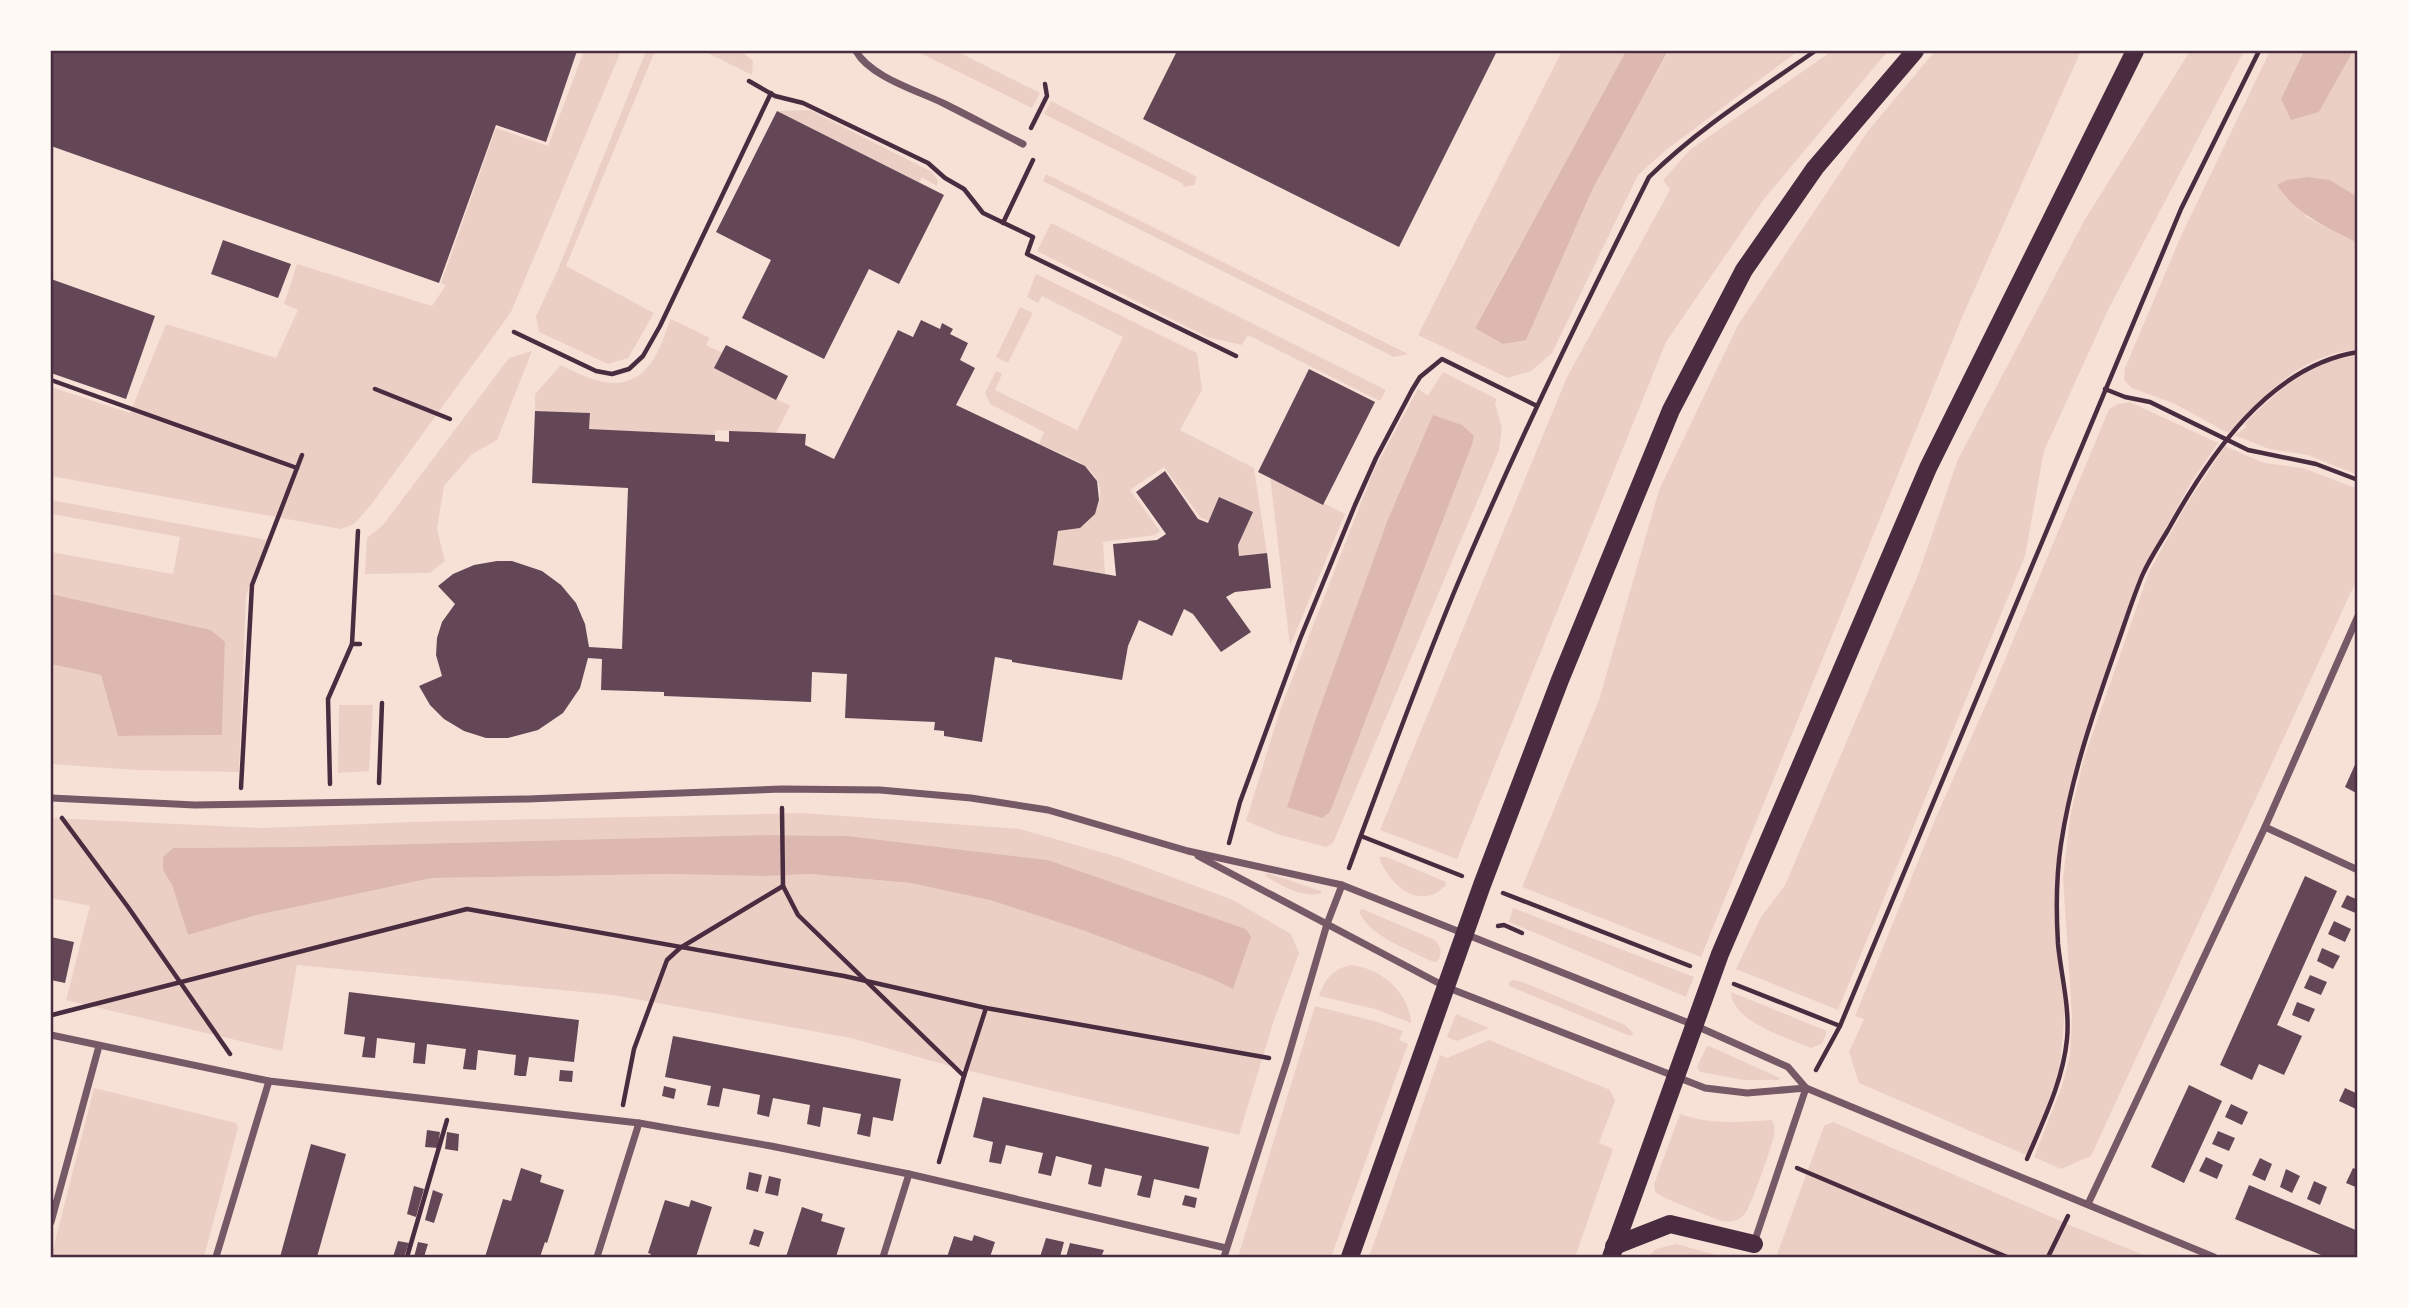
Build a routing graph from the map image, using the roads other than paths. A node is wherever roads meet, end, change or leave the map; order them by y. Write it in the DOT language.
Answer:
graph roads {
  1 [pos="856,51"];
  2 [pos="1915,51"];
  3 [pos="2134,51"];
  4 [pos="1023,144"];
  5 [pos="2358,616"];
  6 [pos="51,798"];
  7 [pos="2265,827"];
  8 [pos="1188,850"];
  9 [pos="2358,870"];
  10 [pos="1342,885"];
  11 [pos="1327,924"];
  12 [pos="1464,933"];
  13 [pos="1446,987"];
  14 [pos="1694,1025"];
  15 [pos="51,1035"];
  16 [pos="99,1046"];
  17 [pos="1676,1076"];
  18 [pos="269,1081"];
  19 [pos="1806,1088"];
  20 [pos="639,1124"];
  21 [pos="909,1174"];
  22 [pos="2088,1204"];
  23 [pos="51,1222"];
  24 [pos="1754,1244"];
  25 [pos="1226,1248"];
  26 [pos="1613,1252"];
  27 [pos="216,1257"];
  28 [pos="597,1257"];
  29 [pos="883,1257"];
  30 [pos="1224,1257"];
  31 [pos="1350,1257"];
  32 [pos="2214,1257"];
  1 -- 4 [label="street"];
  2 -- 12 [label="main road"];
  3 -- 14 [label="main road"];
  5 -- 7 [label="street"];
  6 -- 8 [label="street"];
  7 -- 9 [label="street"];
  7 -- 22 [label="street"];
  8 -- 10 [label="street"];
  8 -- 11 [label="street"];
  10 -- 11 [label="street"];
  10 -- 12 [label="street"];
  11 -- 13 [label="street"];
  11 -- 25 [label="street"];
  12 -- 13 [label="main road"];
  12 -- 14 [label="street"];
  13 -- 17 [label="street"];
  13 -- 31 [label="main road"];
  14 -- 17 [label="main road"];
  14 -- 19 [label="street"];
  15 -- 16 [label="street"];
  16 -- 18 [label="street"];
  16 -- 23 [label="street"];
  17 -- 19 [label="street"];
  17 -- 26 [label="main road"];
  18 -- 20 [label="street"];
  18 -- 27 [label="street"];
  19 -- 22 [label="street"];
  19 -- 24 [label="street"];
  20 -- 21 [label="street"];
  20 -- 28 [label="street"];
  21 -- 25 [label="street"];
  21 -- 29 [label="street"];
  22 -- 32 [label="street"];
  24 -- 26 [label="main road"];
  25 -- 30 [label="street"];
}
